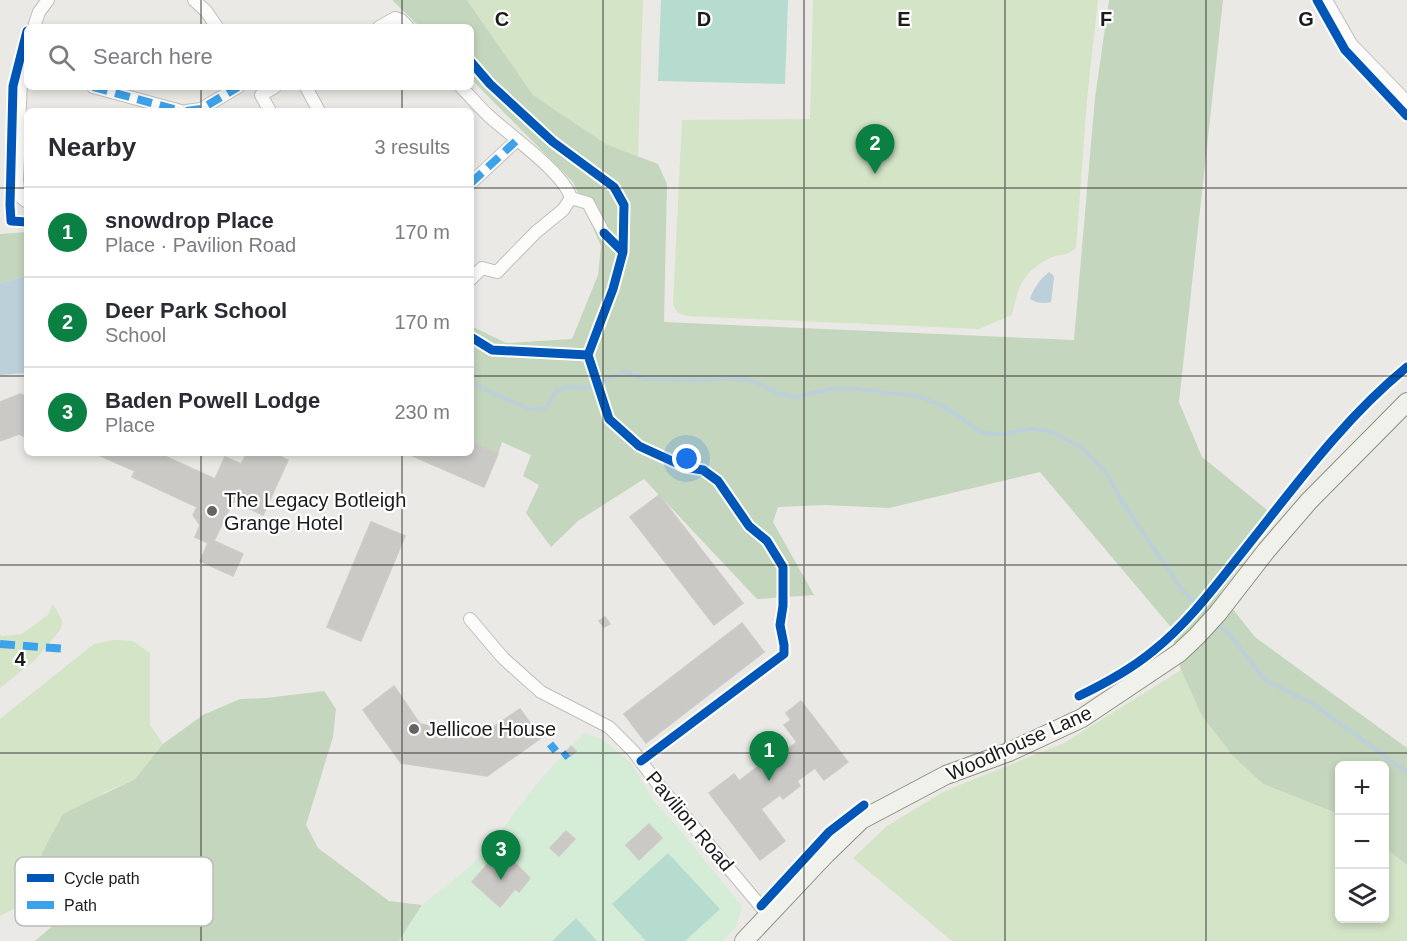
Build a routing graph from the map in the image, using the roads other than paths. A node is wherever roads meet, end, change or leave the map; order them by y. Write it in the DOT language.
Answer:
graph roads {
  1 [pos="48,0"];
  2 [pos="194,0"];
  3 [pos="1326,0"];
  4 [pos="35,24"];
  5 [pos="215,24"];
  6 [pos="384,24"];
  7 [pos="405,24"];
  8 [pos="24,83"];
  9 [pos="104,90"];
  10 [pos="233,90"];
  11 [pos="308,90"];
  12 [pos="464,90"];
  13 [pos="258,91"];
  14 [pos="1407,102"];
  15 [pos="170,108"];
  16 [pos="203,108"];
  17 [pos="268,108"];
  18 [pos="317,108"];
  19 [pos="517,140"];
  20 [pos="474,180"];
  21 [pos="571,198"];
  22 [pos="24,200"];
  23 [pos="604,233"];
  24 [pos="474,276"];
  25 [pos="1407,402"];
  26 [pos="470,619"];
  27 [pos="768,915"];
  28 [pos="744,941"];
  1 -- 4 [label="street"];
  2 -- 5 [label="street"];
  3 -- 14 [label="street"];
  6 -- 7 [label="street"];
  8 -- 22 [label="street"];
  9 -- 15 [label="street"];
  10 -- 16 [label="street"];
  11 -- 18 [label="street"];
  12 -- 19 [label="street"];
  13 -- 17 [label="street"];
  19 -- 20 [label="street"];
  19 -- 21 [label="street"];
  21 -- 23 [label="street"];
  21 -- 24 [label="street"];
  25 -- 27 [label="street, Woodhouse Lane"];
  26 -- 27 [label="street, Pavilion Road"];
  27 -- 28 [label="street, Woodhouse Lane"];
}
